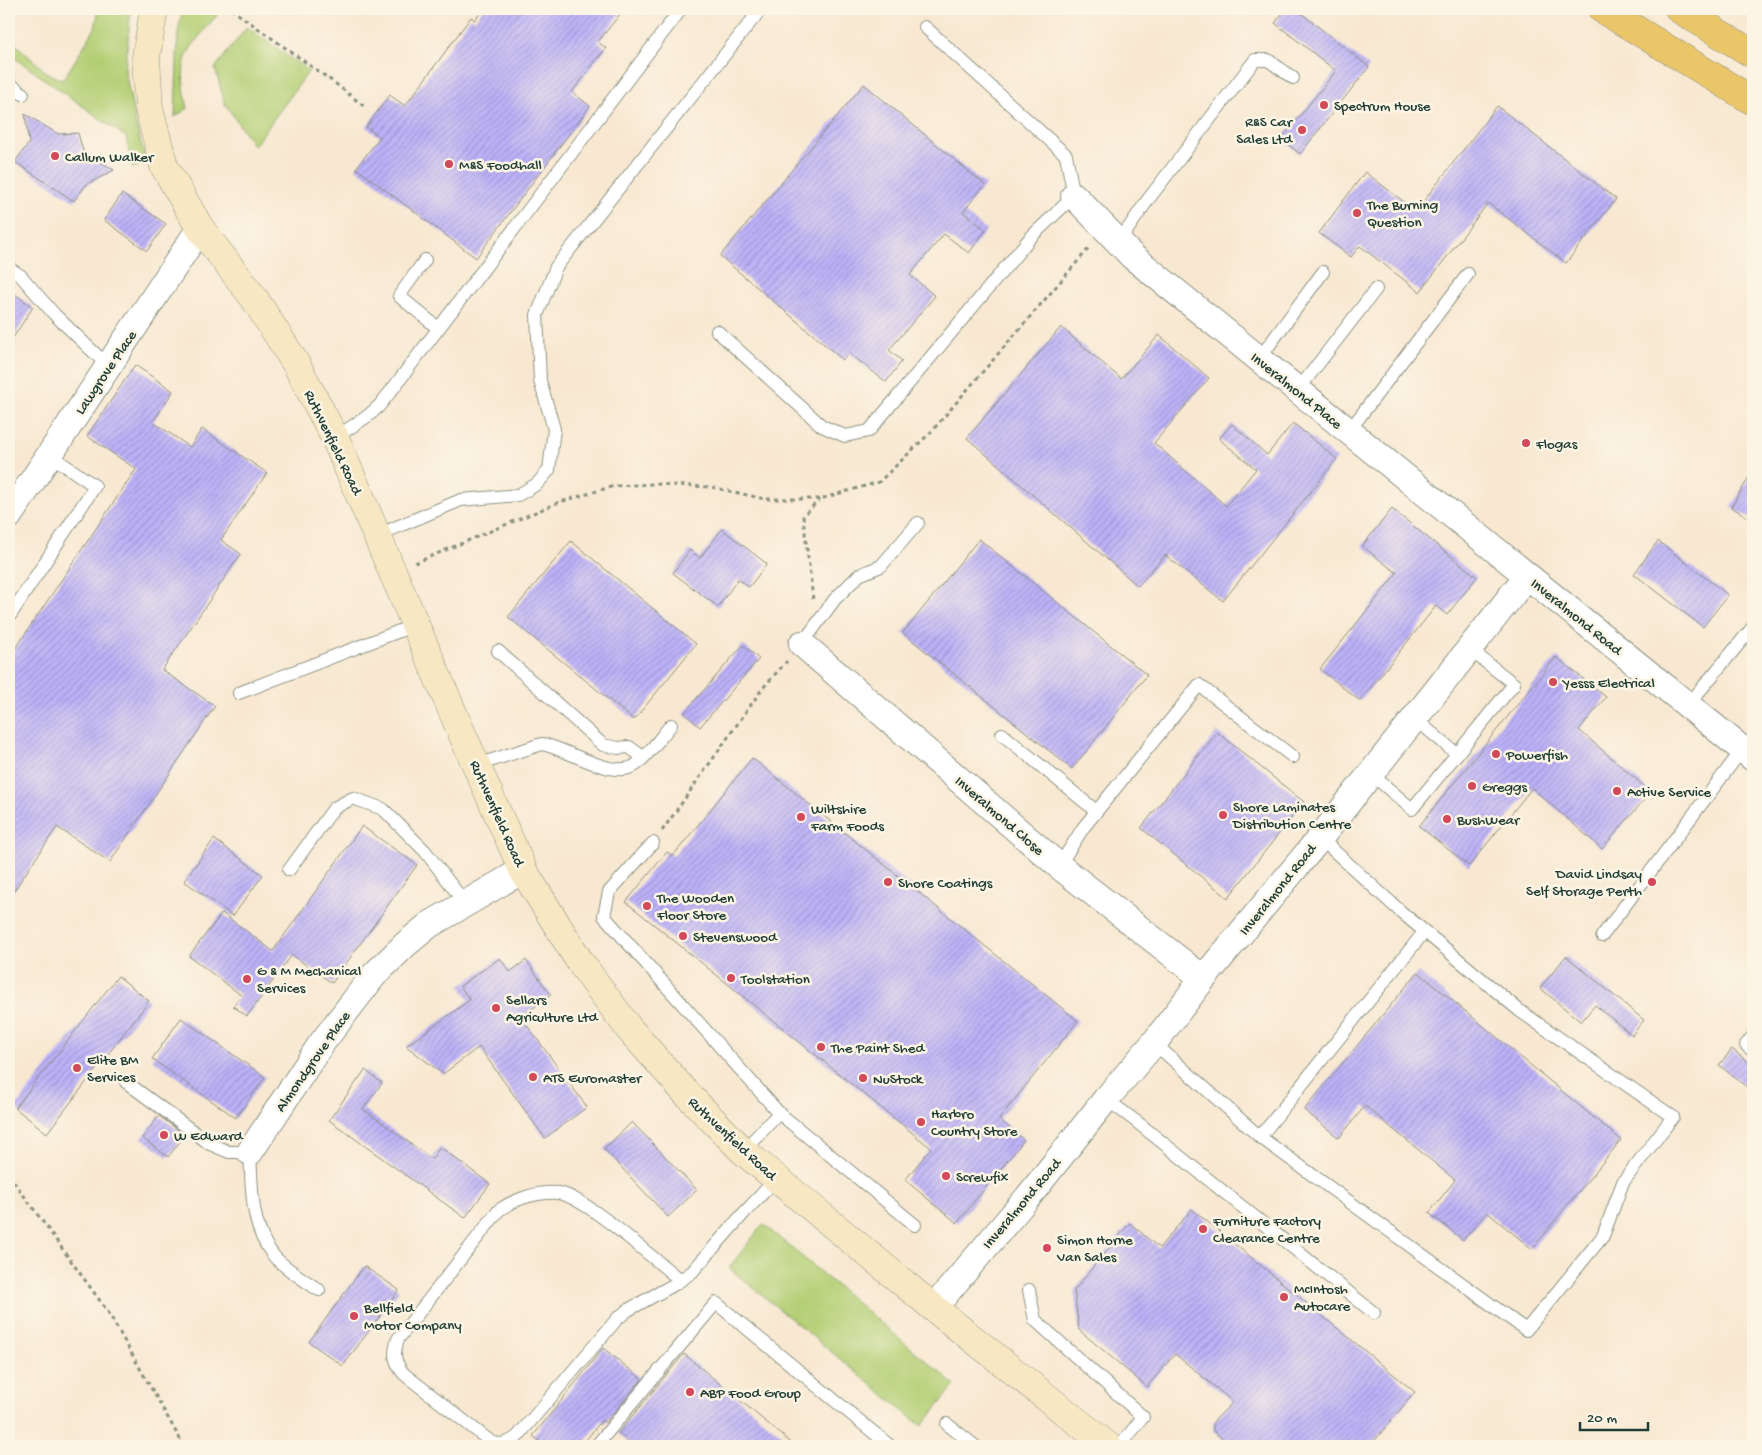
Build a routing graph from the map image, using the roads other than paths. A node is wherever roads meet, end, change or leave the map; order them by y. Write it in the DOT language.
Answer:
graph roads {
  1 [pos="154,9"];
  2 [pos="681,9"];
  3 [pos="761,9"];
  4 [pos="1602,9"];
  5 [pos="1679,9"];
  6 [pos="925,27"];
  7 [pos="1753,54"];
  8 [pos="1293,78"];
  9 [pos="9,83"];
  10 [pos="23,94"];
  11 [pos="1753,101"];
  12 [pos="1074,196"];
  13 [pos="200,228"];
  14 [pos="1112,236"];
  15 [pos="425,260"];
  16 [pos="9,268"];
  17 [pos="1323,272"];
  18 [pos="1468,274"];
  19 [pos="1376,289"];
  20 [pos="438,328"];
  21 [pos="717,331"];
  22 [pos="1259,359"];
  23 [pos="109,367"];
  24 [pos="1298,390"];
  25 [pos="1349,431"];
  26 [pos="335,438"];
  27 [pos="50,454"];
  28 [pos="9,516"];
  29 [pos="918,523"];
  30 [pos="379,537"];
  31 [pos="1527,576"];
  32 [pos="9,616"];
  33 [pos="415,625"];
  34 [pos="1753,627"];
  35 [pos="802,644"];
  36 [pos="1470,649"];
  37 [pos="498,651"];
  38 [pos="239,693"];
  39 [pos="1688,704"];
  40 [pos="1414,718"];
  41 [pos="671,725"];
  42 [pos="1002,734"];
  43 [pos="1457,754"];
  44 [pos="1748,754"];
  45 [pos="643,757"];
  46 [pos="1293,757"];
  47 [pos="477,765"];
  48 [pos="1370,773"];
  49 [pos="1096,811"];
  50 [pos="1320,838"];
  51 [pos="653,844"];
  52 [pos="1059,866"];
  53 [pos="289,870"];
  54 [pos="523,870"];
  55 [pos="465,903"];
  56 [pos="1424,932"];
  57 [pos="1602,936"];
  58 [pos="1202,980"];
  59 [pos="1753,1036"];
  60 [pos="1154,1043"];
  61 [pos="1753,1051"];
  62 [pos="126,1082"];
  63 [pos="1106,1099"];
  64 [pos="779,1113"];
  65 [pos="1260,1138"];
  66 [pos="743,1151"];
  67 [pos="250,1152"];
  68 [pos="776,1179"];
  69 [pos="915,1225"];
  70 [pos="682,1279"];
  71 [pos="319,1290"];
  72 [pos="1029,1290"];
  73 [pos="935,1309"];
  74 [pos="1374,1313"];
  75 [pos="947,1424"];
  76 [pos="596,1446"];
  77 [pos="890,1446"];
  78 [pos="975,1446"];
  79 [pos="1108,1446"];
  80 [pos="1120,1446"];
  1 -- 13 [label="street, Ruthvenfield Road"];
  2 -- 20 [label="lane"];
  3 -- 30 [label="lane"];
  4 -- 11 [label="highway"];
  5 -- 7 [label="highway"];
  6 -- 12 [label="lane"];
  8 -- 14 [label="lane"];
  9 -- 10 [label="lane"];
  12 -- 14 [label="street, Inveralmond Place"];
  12 -- 21 [label="lane"];
  13 -- 23 [label="street, Lawgrove Place"];
  13 -- 26 [label="street, Ruthvenfield Road"];
  14 -- 22 [label="street, Inveralmond Place"];
  15 -- 20 [label="lane"];
  16 -- 23 [label="lane"];
  17 -- 22 [label="lane"];
  18 -- 25 [label="lane"];
  19 -- 24 [label="lane"];
  20 -- 26 [label="lane"];
  22 -- 24 [label="street, Inveralmond Place"];
  23 -- 27 [label="street, Lawgrove Place"];
  24 -- 25 [label="street, Inveralmond Place"];
  25 -- 31 [label="street, Inveralmond Place"];
  26 -- 30 [label="street, Ruthvenfield Road"];
  27 -- 28 [label="street, Lawgrove Place"];
  27 -- 32 [label="lane"];
  29 -- 35 [label="lane"];
  30 -- 33 [label="street, Ruthvenfield Road"];
  31 -- 36 [label="street, Inveralmond Road"];
  31 -- 39 [label="street, Inveralmond Road"];
  33 -- 38 [label="lane"];
  33 -- 47 [label="street, Ruthvenfield Road"];
  34 -- 39 [label="lane"];
  35 -- 52 [label="street, Inveralmond Close"];
  36 -- 40 [label="street, Inveralmond Road"];
  36 -- 43 [label="lane"];
  37 -- 45 [label="lane"];
  39 -- 44 [label="street, Inveralmond Road"];
  40 -- 43 [label="lane"];
  40 -- 48 [label="street, Inveralmond Road"];
  41 -- 45 [label="lane"];
  42 -- 49 [label="lane"];
  43 -- 48 [label="lane"];
  44 -- 57 [label="lane"];
  45 -- 47 [label="lane"];
  46 -- 49 [label="lane"];
  47 -- 54 [label="street, Ruthvenfield Road"];
  48 -- 50 [label="street, Inveralmond Road"];
  49 -- 52 [label="lane"];
  50 -- 56 [label="lane"];
  50 -- 58 [label="street, Inveralmond Road"];
  51 -- 64 [label="lane"];
  52 -- 58 [label="street, Inveralmond Close"];
  53 -- 55 [label="lane"];
  54 -- 55 [label="street, Almondgrove Place"];
  54 -- 66 [label="street, Ruthvenfield Road"];
  55 -- 67 [label="street, Almondgrove Place"];
  56 -- 65 [label="lane"];
  56 -- 65 [label="lane"];
  58 -- 60 [label="street, Inveralmond Road"];
  59 -- 61 [label="lane"];
  60 -- 63 [label="street, Inveralmond Road"];
  60 -- 65 [label="lane"];
  62 -- 67 [label="lane"];
  63 -- 73 [label="street, Inveralmond Road"];
  63 -- 74 [label="lane"];
  64 -- 66 [label="lane"];
  64 -- 69 [label="lane"];
  66 -- 68 [label="street, Ruthvenfield Road"];
  67 -- 71 [label="lane"];
  68 -- 70 [label="lane"];
  68 -- 73 [label="street, Ruthvenfield Road"];
  70 -- 70 [label="lane"];
  72 -- 80 [label="lane"];
  73 -- 79 [label="street, Ruthvenfield Road"];
  75 -- 78 [label="lane"];
  76 -- 77 [label="lane"];
}
